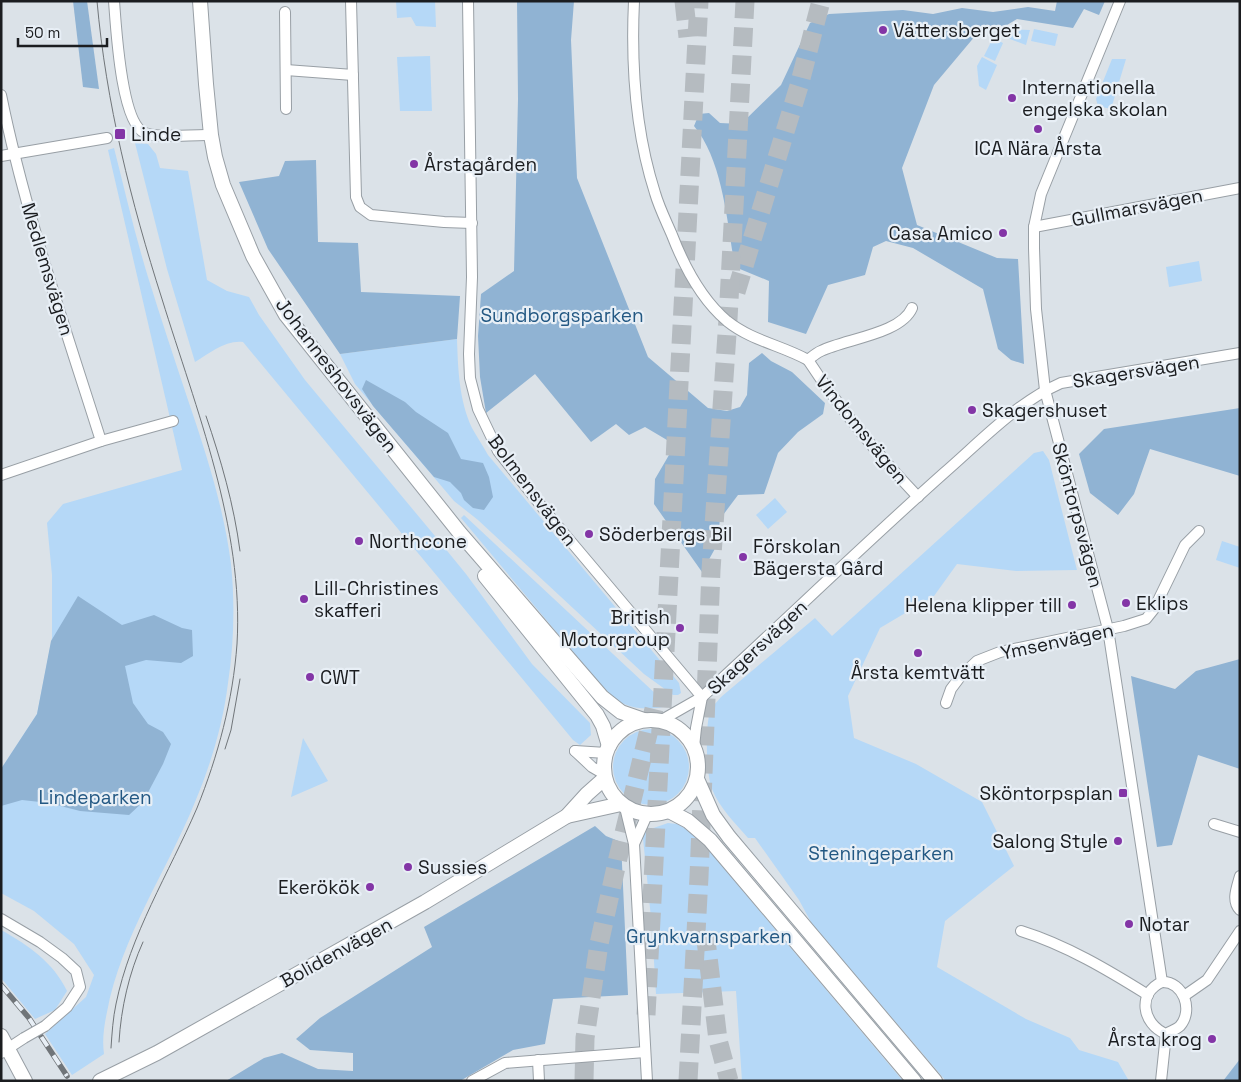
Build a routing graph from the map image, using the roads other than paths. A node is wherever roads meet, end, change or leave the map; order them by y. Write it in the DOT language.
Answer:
graph roads {
  1 [pos="114,1"];
  2 [pos="200,1"];
  3 [pos="352,1"];
  4 [pos="468,1"];
  5 [pos="634,1"];
  6 [pos="1120,1"];
  7 [pos="285,12"];
  8 [pos="286,70"];
  9 [pos="352,75"];
  10 [pos="1,95"];
  11 [pos="286,109"];
  12 [pos="211,135"];
  13 [pos="107,138"];
  14 [pos="14,154"];
  15 [pos="1,156"];
  16 [pos="1240,188"];
  17 [pos="472,223"];
  18 [pos="1034,227"];
  19 [pos="912,308"];
  20 [pos="1240,353"];
  21 [pos="808,360"];
  22 [pos="1045,390"];
  23 [pos="173,421"];
  24 [pos="101,441"];
  25 [pos="1,475"];
  26 [pos="918,497"];
  27 [pos="1199,531"];
  28 [pos="459,532"];
  29 [pos="1108,629"];
  30 [pos="702,697"];
  31 [pos="946,703"];
  32 [pos="644,720"];
  33 [pos="660,721"];
  34 [pos="694,748"];
  35 [pos="607,749"];
  36 [pos="605,776"];
  37 [pos="697,778"];
  38 [pos="623,805"];
  39 [pos="669,811"];
  40 [pos="647,815"];
  41 [pos="567,816"];
  42 [pos="1214,824"];
  43 [pos="1240,832"];
  44 [pos="634,844"];
  45 [pos="1240,876"];
  46 [pos="1240,910"];
  47 [pos="1,919"];
  48 [pos="1021,931"];
  49 [pos="1240,931"];
  50 [pos="1162,982"];
  51 [pos="1148,994"];
  52 [pos="1184,996"];
  53 [pos="1166,1034"];
  54 [pos="1,1036"];
  55 [pos="5,1051"];
  56 [pos="645,1052"];
  57 [pos="538,1060"];
  58 [pos="24,1081"];
  59 [pos="100,1081"];
  60 [pos="472,1081"];
  61 [pos="539,1081"];
  62 [pos="647,1081"];
  63 [pos="914,1081"];
  64 [pos="935,1081"];
  65 [pos="1161,1081"];
  1 -- 12 [label="street"];
  2 -- 12 [label="main road, Johanneshovsvägen"];
  3 -- 9 [label="street"];
  4 -- 17 [label="street, Bolmensvägen"];
  5 -- 21 [label="street"];
  6 -- 18 [label="street, Sköntorpsvägen"];
  7 -- 8 [label="street"];
  8 -- 9 [label="street"];
  8 -- 11 [label="street"];
  9 -- 17 [label="street"];
  10 -- 14 [label="street, Medlemsvägen"];
  12 -- 28 [label="main road, Johanneshovsvägen"];
  13 -- 14 [label="street"];
  14 -- 15 [label="street"];
  14 -- 24 [label="street, Medlemsvägen"];
  16 -- 18 [label="street, Gullmarsvägen"];
  17 -- 30 [label="street, Bolmensvägen"];
  18 -- 22 [label="street, Sköntorpsvägen"];
  19 -- 21 [label="street"];
  20 -- 22 [label="street, Skagersvägen"];
  21 -- 26 [label="street, Vindomsvägen"];
  22 -- 26 [label="street, Skagersvägen"];
  22 -- 29 [label="street, Sköntorpsvägen"];
  23 -- 24 [label="street"];
  24 -- 25 [label="street"];
  26 -- 30 [label="street, Skagersvägen"];
  27 -- 29 [label="street, Ymsenvägen"];
  28 -- 32 [label="main road, Johanneshovsvägen"];
  28 -- 35 [label="main road, Johanneshovsvägen"];
  29 -- 31 [label="street, Ymsenvägen"];
  29 -- 50 [label="street, Sköntorpsvägen"];
  30 -- 33 [label="street, Skagersvägen"];
  30 -- 34 [label="street, Skagersvägen"];
  32 -- 33 [label="main road"];
  32 -- 35 [label="main road"];
  33 -- 34 [label="main road"];
  34 -- 37 [label="main road"];
  35 -- 36 [label="main road"];
  35 -- 36 [label="street"];
  36 -- 38 [label="main road"];
  36 -- 41 [label="main road, Bolidenvägen"];
  37 -- 39 [label="main road"];
  37 -- 64 [label="main road"];
  38 -- 40 [label="main road"];
  38 -- 41 [label="main road, Bolidenvägen"];
  38 -- 44 [label="street"];
  39 -- 40 [label="main road"];
  39 -- 63 [label="main road"];
  40 -- 44 [label="street"];
  41 -- 59 [label="main road, Bolidenvägen"];
  42 -- 43 [label="street"];
  44 -- 56 [label="street"];
  45 -- 46 [label="street"];
  47 -- 55 [label="street, bridge"];
  48 -- 51 [label="street"];
  49 -- 52 [label="street"];
  50 -- 51 [label="street"];
  50 -- 52 [label="street"];
  51 -- 53 [label="street"];
  52 -- 53 [label="street"];
  53 -- 65 [label="street"];
  54 -- 55 [label="main road"];
  55 -- 58 [label="main road"];
  56 -- 57 [label="street"];
  56 -- 62 [label="street"];
  57 -- 60 [label="street"];
  57 -- 61 [label="street"];
}
